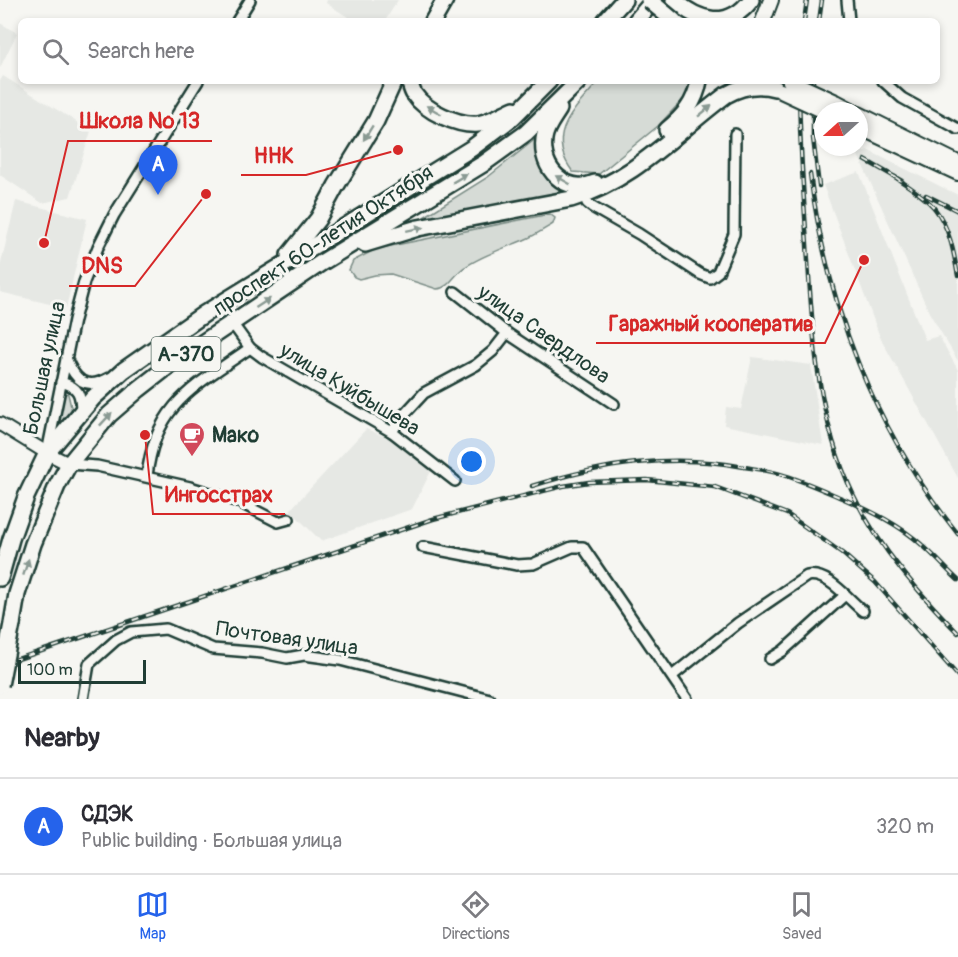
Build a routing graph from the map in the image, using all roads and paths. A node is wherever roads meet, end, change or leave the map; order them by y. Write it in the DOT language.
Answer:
graph roads {
  1 [pos="250,0"];
  2 [pos="434,0"];
  3 [pos="445,0"];
  4 [pos="624,0"];
  5 [pos="649,0"];
  6 [pos="654,0"];
  7 [pos="751,0"];
  8 [pos="771,0"];
  9 [pos="847,0"];
  10 [pos="679,4"];
  11 [pos="239,18"];
  12 [pos="425,18"];
  13 [pos="435,18"];
  14 [pos="608,18"];
  15 [pos="639,18"];
  16 [pos="670,18"];
  17 [pos="695,18"];
  18 [pos="704,18"];
  19 [pos="726,18"];
  20 [pos="764,18"];
  21 [pos="849,18"];
  22 [pos="196,84"];
  23 [pos="393,84"];
  24 [pos="410,84"];
  25 [pos="546,84"];
  26 [pos="577,84"];
  27 [pos="578,84"];
  28 [pos="698,84"];
  29 [pos="886,84"];
  30 [pos="782,87"];
  31 [pos="836,102"];
  32 [pos="528,103"];
  33 [pos="814,105"];
  34 [pos="868,118"];
  35 [pos="958,129"];
  36 [pos="868,131"];
  37 [pos="735,134"];
  38 [pos="958,163"];
  39 [pos="958,172"];
  40 [pos="584,195"];
  41 [pos="321,263"];
  42 [pos="272,272"];
  43 [pos="455,292"];
  44 [pos="232,323"];
  45 [pos="507,333"];
  46 [pos="250,348"];
  47 [pos="66,356"];
  48 [pos="124,370"];
  49 [pos="61,382"];
  50 [pos="614,404"];
  51 [pos="81,412"];
  52 [pos="0,424"];
  53 [pos="392,432"];
  54 [pos="47,453"];
  55 [pos="69,464"];
  56 [pos="147,476"];
  57 [pos="455,481"];
  58 [pos="290,519"];
  59 [pos="423,547"];
  60 [pos="0,578"];
  61 [pos="844,596"];
  62 [pos="863,611"];
  63 [pos="770,659"];
  64 [pos="672,676"];
  65 [pos="0,685"];
  66 [pos="83,699"];
  67 [pos="490,699"];
  68 [pos="687,699"];
  1 -- 11 [label="street"];
  2 -- 12 [label="highway"];
  3 -- 13 [label="highway"];
  4 -- 14 [label="highway"];
  5 -- 16 [label="highway, bridge"];
  6 -- 15 [label="highway"];
  7 -- 19 [label="highway"];
  8 -- 20 [label="main road"];
  9 -- 21 [label="street"];
  10 -- 17 [label="main road"];
  10 -- 18 [label="highway"];
  22 -- 47 [label="street, Большая улица"];
  23 -- 42 [label="highway, one-way"];
  32 -- 24 [label="highway, one-way"];
  25 -- 32 [label="highway, проспект 60-летия Октября / А-370"];
  41 -- 26 [label="highway, проспект 60-летия Октября / А-370, one-way"];
  28 -- 27 [label="highway, one-way"];
  29 -- 35 [label="street"];
  30 -- 31 [label="main road, bridge"];
  30 -- 33 [label="main road, bridge"];
  40 -- 30 [label="highway, one-way"];
  32 -- 42 [label="highway, проспект 60-летия Октября / А-370"];
  34 -- 38 [label="main road"];
  36 -- 39 [label="main road"];
  37 -- 40 [label="street"];
  41 -- 40 [label="highway, one-way"];
  44 -- 41 [label="highway, проспект 60-летия Октября / А-370, one-way"];
  42 -- 48 [label="highway, проспект 60-летия Октября / А-370"];
  43 -- 45 [label="street, улица Свердлова"];
  44 -- 46 [label="street, улица Куйбышева"];
  55 -- 44 [label="highway, проспект 60-летия Октября / А-370, one-way"];
  45 -- 50 [label="street, улица Свердлова"];
  45 -- 53 [label="street"];
  46 -- 53 [label="street, улица Куйбышева"];
  46 -- 56 [label="street"];
  47 -- 48 [label="street"];
  47 -- 49 [label="street, Большая улица"];
  48 -- 51 [label="highway, проспект 60-летия Октября / А-370"];
  49 -- 51 [label="street"];
  49 -- 54 [label="street, Большая улица"];
  51 -- 54 [label="highway, проспект 60-летия Октября / А-370"];
  52 -- 54 [label="main road"];
  53 -- 57 [label="street, улица Куйбышева"];
  54 -- 55 [label="main road"];
  54 -- 60 [label="highway, Большая улица / А-370"];
  55 -- 56 [label="street"];
  65 -- 55 [label="highway, А-370, one-way, bridge"];
  56 -- 58 [label="street"];
  59 -- 64 [label="street"];
  61 -- 62 [label="street"];
  61 -- 63 [label="street"];
  61 -- 64 [label="street"];
  64 -- 68 [label="street"];
  66 -- 67 [label="street, Почтовая улица"];
}
